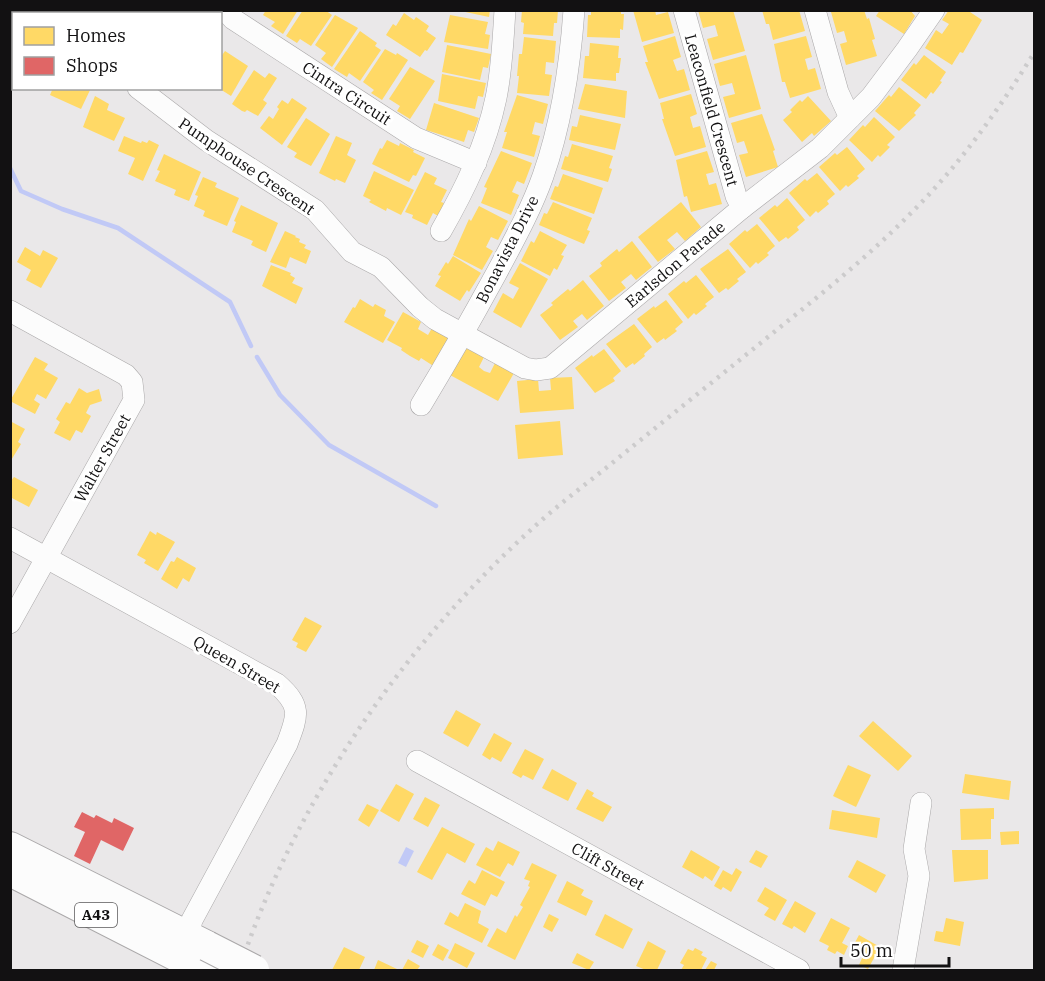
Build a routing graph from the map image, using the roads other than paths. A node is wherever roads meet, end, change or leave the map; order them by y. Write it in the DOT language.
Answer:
graph roads {
  1 [pos="225,10"];
  2 [pos="505,10"];
  3 [pos="574,10"];
  4 [pos="684,10"];
  5 [pos="814,10"];
  6 [pos="934,10"];
  7 [pos="141,90"];
  8 [pos="850,118"];
  9 [pos="476,163"];
  10 [pos="742,208"];
  11 [pos="441,231"];
  12 [pos="381,267"];
  13 [pos="10,310"];
  14 [pos="464,334"];
  15 [pos="421,405"];
  16 [pos="10,538"];
  17 [pos="46,558"];
  18 [pos="10,623"];
  19 [pos="417,761"];
  20 [pos="921,802"];
  21 [pos="10,847"];
  22 [pos="10,871"];
  23 [pos="193,958"];
  24 [pos="254,970"];
  25 [pos="799,970"];
  26 [pos="903,970"];
  1 -- 9 [label="street, Cintra Circuit"];
  2 -- 9 [label="street"];
  3 -- 14 [label="street, Bonavista Drive"];
  4 -- 10 [label="street, Leaconfield Crescent"];
  5 -- 8 [label="street"];
  6 -- 8 [label="street, Earlsdon Parade"];
  7 -- 12 [label="street, Pumphouse Crescent"];
  8 -- 10 [label="street, Earlsdon Parade"];
  9 -- 11 [label="street"];
  10 -- 14 [label="street, Earlsdon Parade"];
  12 -- 14 [label="street, Earlsdon Parade"];
  13 -- 17 [label="street, Walter Street"];
  14 -- 15 [label="street, Bonavista Drive"];
  16 -- 17 [label="street, Queen Street"];
  17 -- 18 [label="street, Walter Street"];
  17 -- 23 [label="street, Queen Street"];
  19 -- 25 [label="street, Clift Street"];
  20 -- 26 [label="street"];
  21 -- 23 [label="highway, A43"];
  22 -- 23 [label="highway, A43"];
  23 -- 24 [label="highway, A43, bridge"];
}
